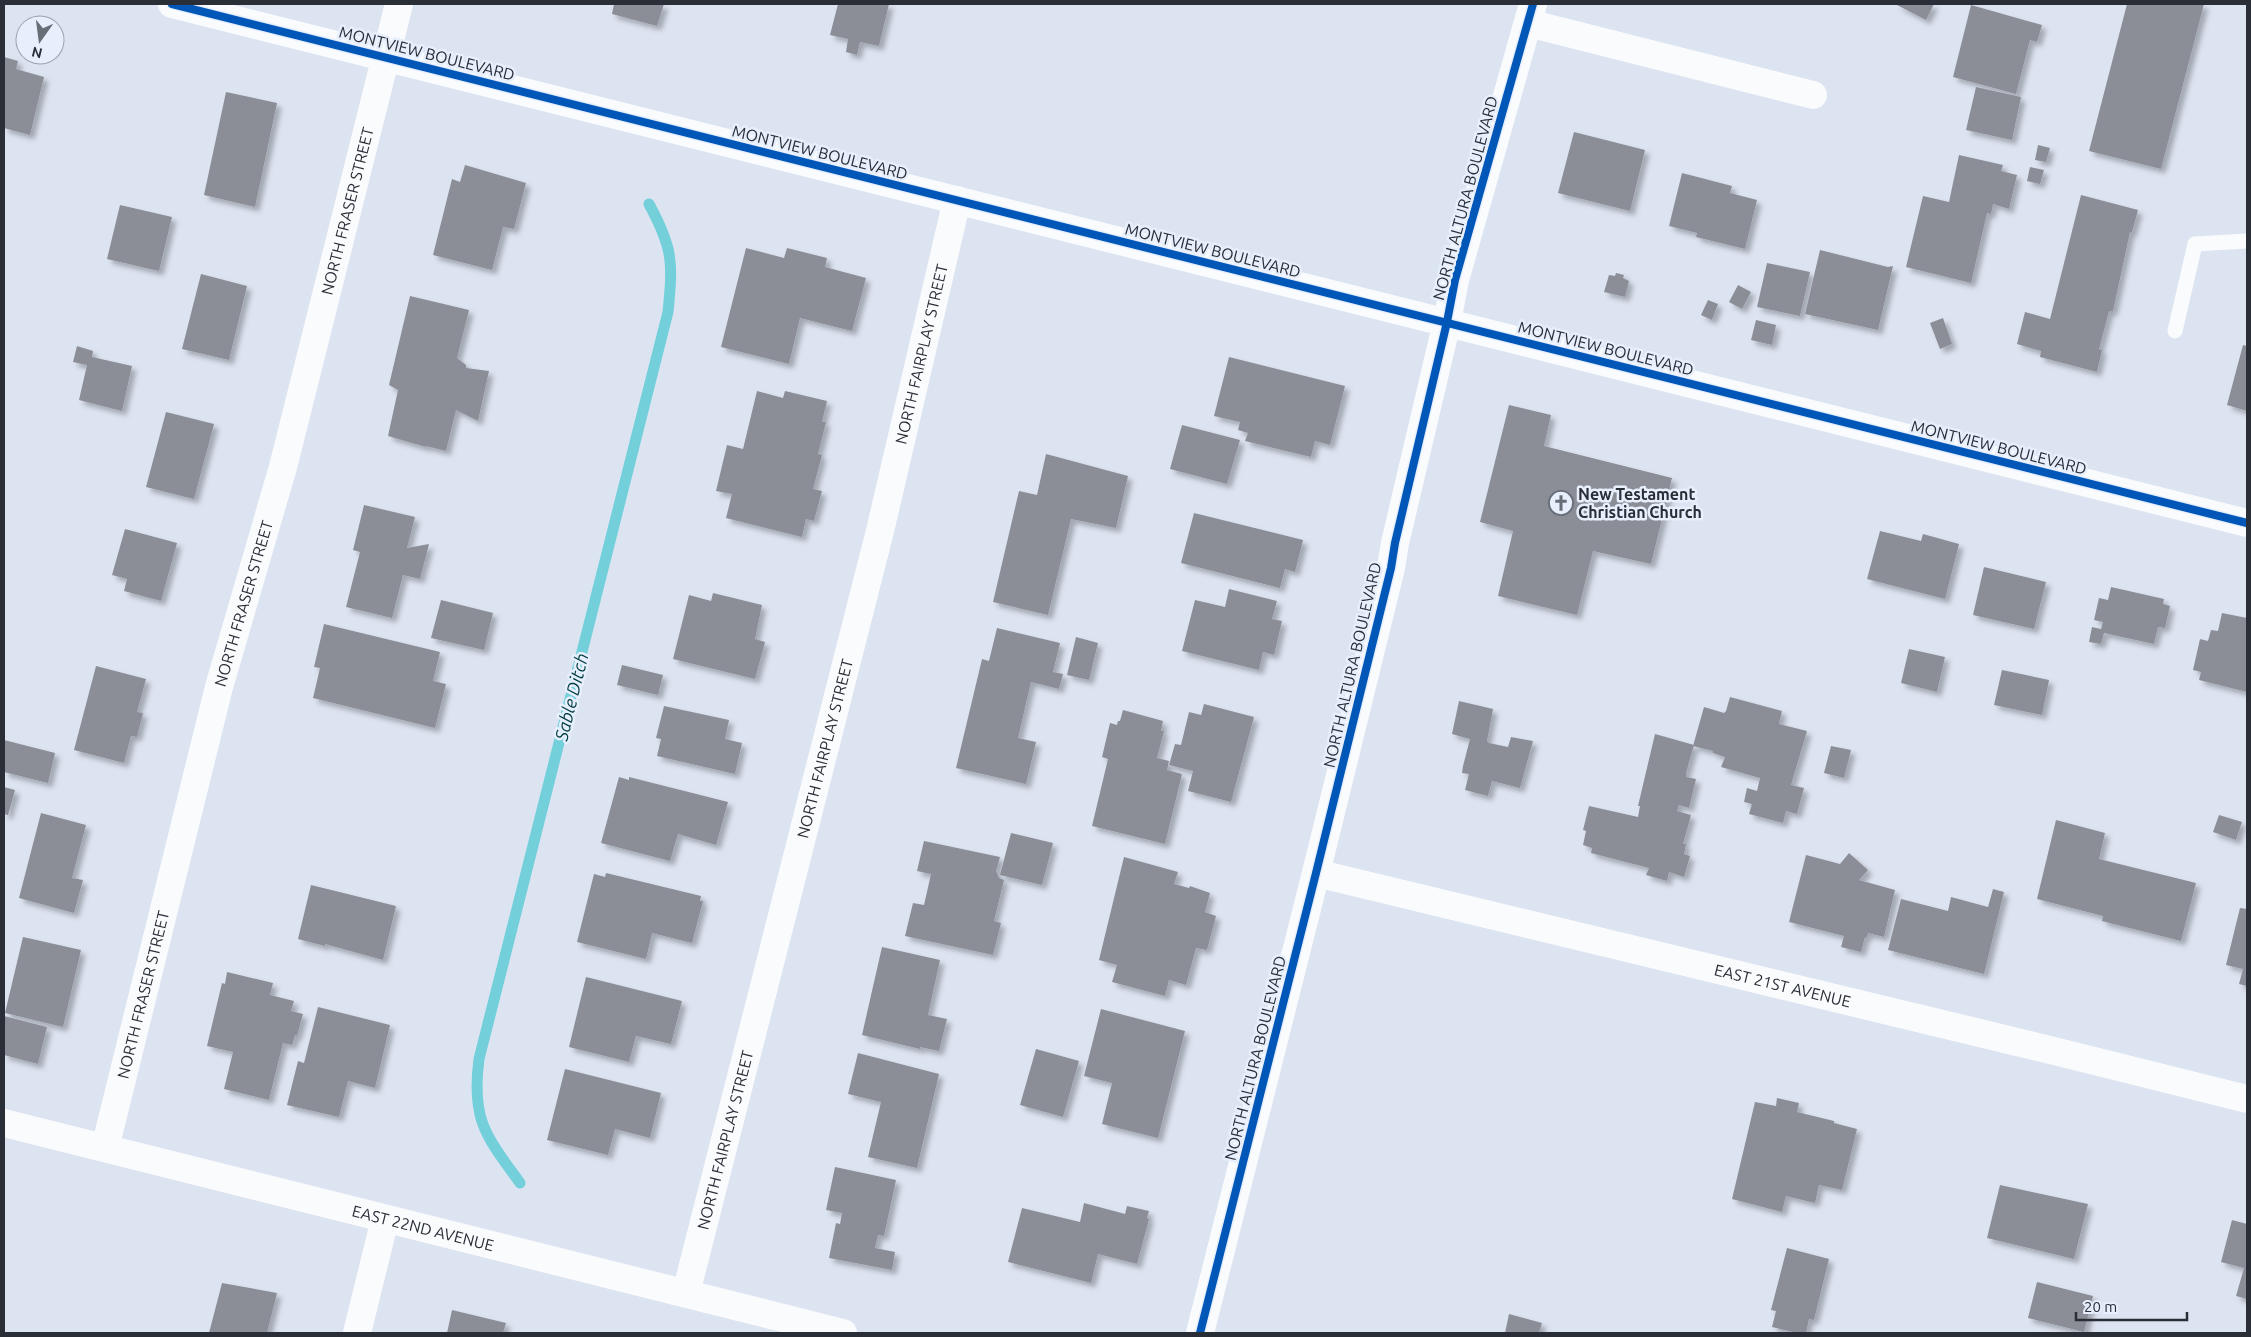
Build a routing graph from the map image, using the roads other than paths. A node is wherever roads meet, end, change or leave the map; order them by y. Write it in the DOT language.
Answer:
graph roads {
  1 [pos="172,4"];
  2 [pos="399,4"];
  3 [pos="1530,13"];
  4 [pos="386,57"];
  5 [pos="1813,95"];
  6 [pos="957,200"];
  7 [pos="2247,241"];
  8 [pos="1447,322"];
  9 [pos="2175,331"];
  10 [pos="2247,523"];
  11 [pos="1316,873"];
  12 [pos="2247,1099"];
  13 [pos="4,1123"];
  14 [pos="105,1148"];
  15 [pos="385,1219"];
  16 [pos="686,1293"];
  17 [pos="357,1333"];
  18 [pos="843,1333"];
  19 [pos="1200,1333"];
  1 -- 4 [label="street, MONTVIEW BOULEVARD"];
  2 -- 4 [label="street, NORTH FRASER STREET"];
  3 -- 5 [label="street, NORTH ALTURA BOULEVARD"];
  3 -- 8 [label="street, NORTH ALTURA BOULEVARD"];
  4 -- 6 [label="street, MONTVIEW BOULEVARD"];
  4 -- 14 [label="street, NORTH FRASER STREET"];
  6 -- 8 [label="street, MONTVIEW BOULEVARD"];
  6 -- 16 [label="street, NORTH FAIRPLAY STREET"];
  7 -- 9 [label="lane"];
  8 -- 10 [label="street, MONTVIEW BOULEVARD"];
  8 -- 11 [label="street, NORTH ALTURA BOULEVARD"];
  11 -- 12 [label="street, EAST 21ST AVENUE"];
  11 -- 19 [label="street, NORTH ALTURA BOULEVARD"];
  13 -- 14 [label="street, EAST 22ND AVENUE"];
  14 -- 15 [label="street, EAST 22ND AVENUE"];
  15 -- 16 [label="street, EAST 22ND AVENUE"];
  15 -- 17 [label="street"];
  16 -- 18 [label="street, EAST 22ND AVENUE"];
}
